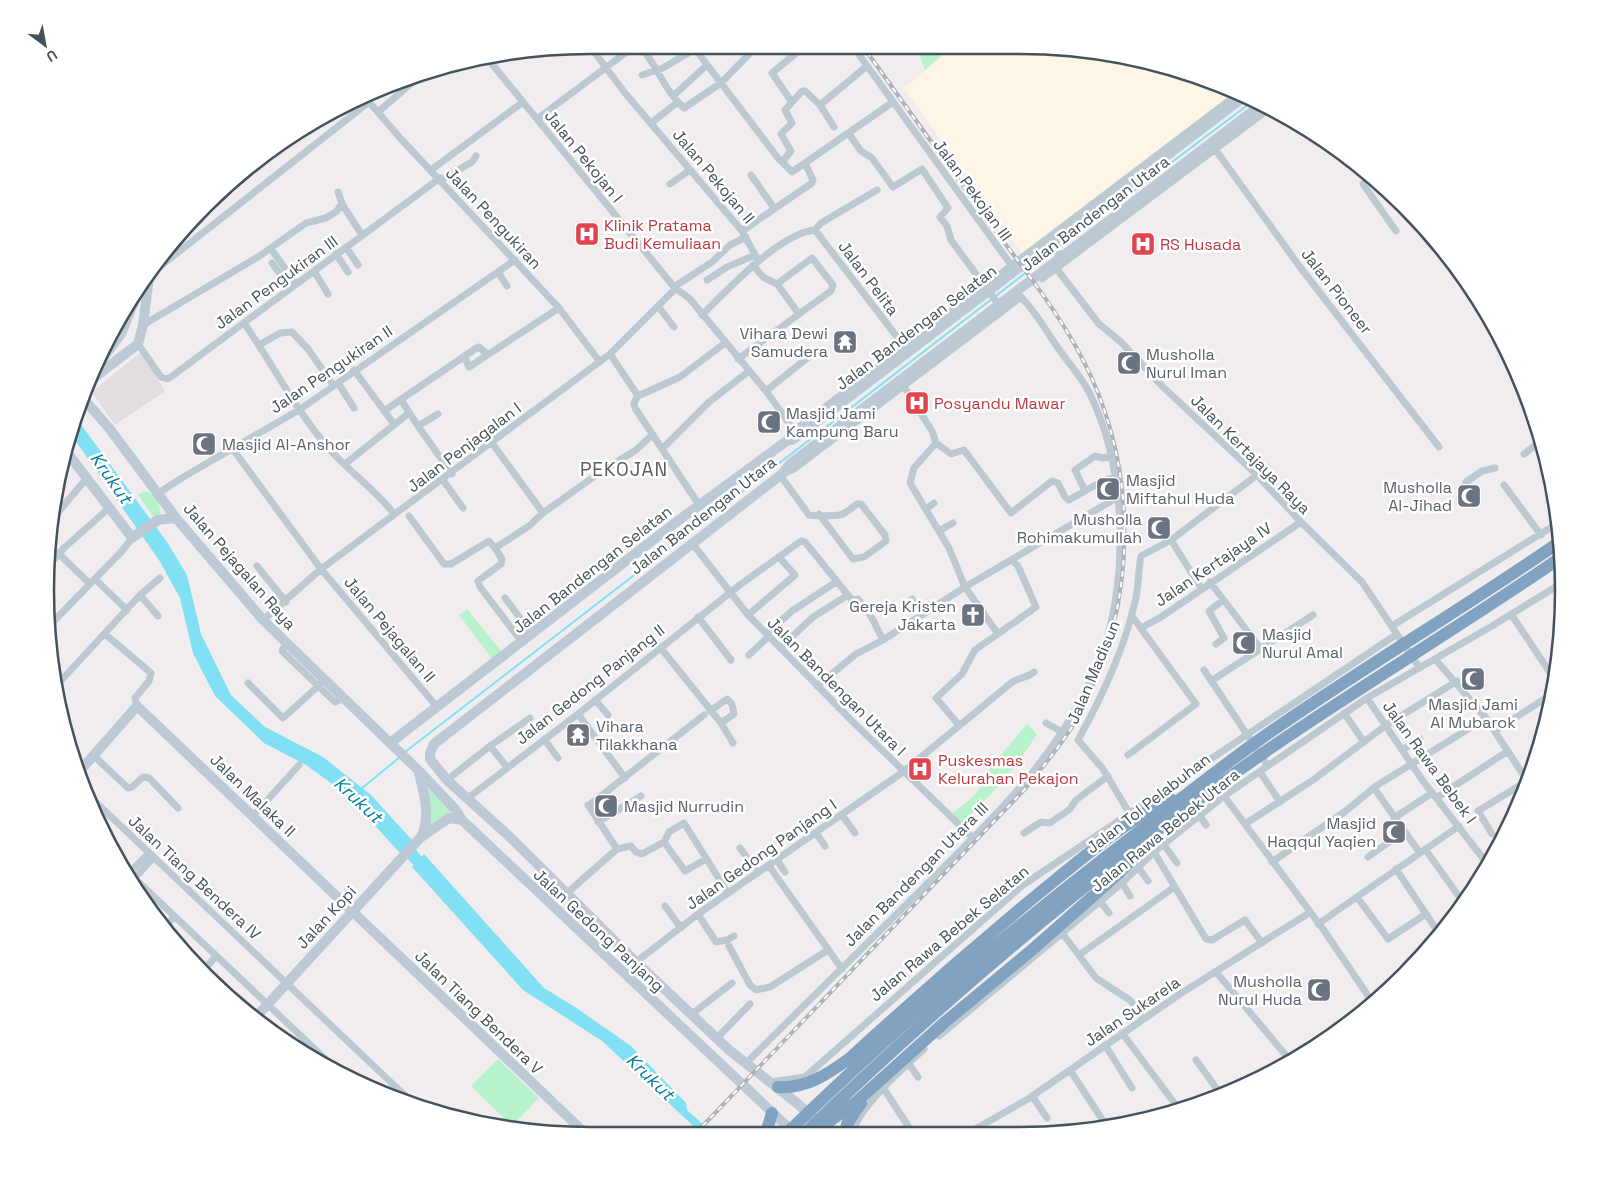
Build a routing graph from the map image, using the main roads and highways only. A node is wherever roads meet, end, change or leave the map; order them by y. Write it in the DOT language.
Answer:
graph roads {
  1 [pos="1233,99"];
  2 [pos="1256,109"];
  3 [pos="149,286"];
  4 [pos="129,317"];
  5 [pos="120,332"];
  6 [pos="109,367"];
  7 [pos="103,368"];
  8 [pos="100,374"];
  9 [pos="88,404"];
  10 [pos="71,458"];
  11 [pos="176,518"];
  12 [pos="1553,546"];
  13 [pos="1554,562"];
  14 [pos="390,743"];
  15 [pos="430,753"];
  16 [pos="84,767"];
  17 [pos="419,771"];
  18 [pos="1208,778"];
  19 [pos="462,820"];
  20 [pos="1158,832"];
  21 [pos="418,840"];
  22 [pos="352,912"];
  23 [pos="636,962"];
  24 [pos="623,973"];
  25 [pos="260,1012"];
  26 [pos="850,1058"];
  27 [pos="774,1085"];
  28 [pos="871,1089"];
  29 [pos="804,1110"];
  30 [pos="772,1112"];
  31 [pos="578,1127"];
  32 [pos="768,1127"];
  33 [pos="783,1127"];
  34 [pos="791,1127"];
  35 [pos="792,1127"];
  36 [pos="811,1127"];
  37 [pos="819,1127"];
  38 [pos="827,1127"];
  39 [pos="847,1127"];
  1 -- 14 [label="main road, Jalan Bandengan Selatan"];
  2 -- 15 [label="main road, Jalan Bandengan Utara"];
  3 -- 6 [label="main road"];
  4 -- 5 [label="main road"];
  6 -- 7 [label="main road"];
  6 -- 8 [label="main road"];
  9 -- 11 [label="main road, Jalan Pejagalan Raya"];
  10 -- 11 [label="main road"];
  11 -- 14 [label="main road, Jalan Pejagalan Raya"];
  12 -- 18 [label="highway, Jalan Tol Pelabuhan"];
  13 -- 20 [label="highway, Jalan Tol Pelabuhan"];
  14 -- 17 [label="main road, Jalan Gedong Panjang"];
  15 -- 23 [label="main road, Jalan Gedong Panjang"];
  16 -- 22 [label="main road, Jalan Malaka II"];
  17 -- 19 [label="main road, Jalan Gedong Panjang"];
  17 -- 21 [label="main road"];
  18 -- 26 [label="highway"];
  18 -- 35 [label="highway, Jalan Tol Pelabuhan"];
  19 -- 21 [label="main road, Jalan Kopi"];
  19 -- 24 [label="main road, Jalan Gedong Panjang"];
  20 -- 28 [label="highway"];
  20 -- 36 [label="highway, Jalan Tol Pelabuhan"];
  21 -- 22 [label="main road, Jalan Kopi"];
  22 -- 25 [label="main road, Jalan Kopi"];
  22 -- 31 [label="main road, Jalan Tiang Bendera V"];
  23 -- 24 [label="main road"];
  23 -- 27 [label="main road, Jalan Gedong Panjang"];
  24 -- 30 [label="main road, Jalan Gedong Panjang"];
  26 -- 27 [label="highway"];
  26 -- 29 [label="highway"];
  27 -- 29 [label="main road, Jalan Gedong Panjang"];
  28 -- 38 [label="highway"];
  28 -- 39 [label="highway"];
  29 -- 34 [label="highway"];
  29 -- 37 [label="main road, Jalan Gedong Panjang"];
  30 -- 32 [label="highway"];
  30 -- 33 [label="main road, Jalan Gedong Panjang"];
}
